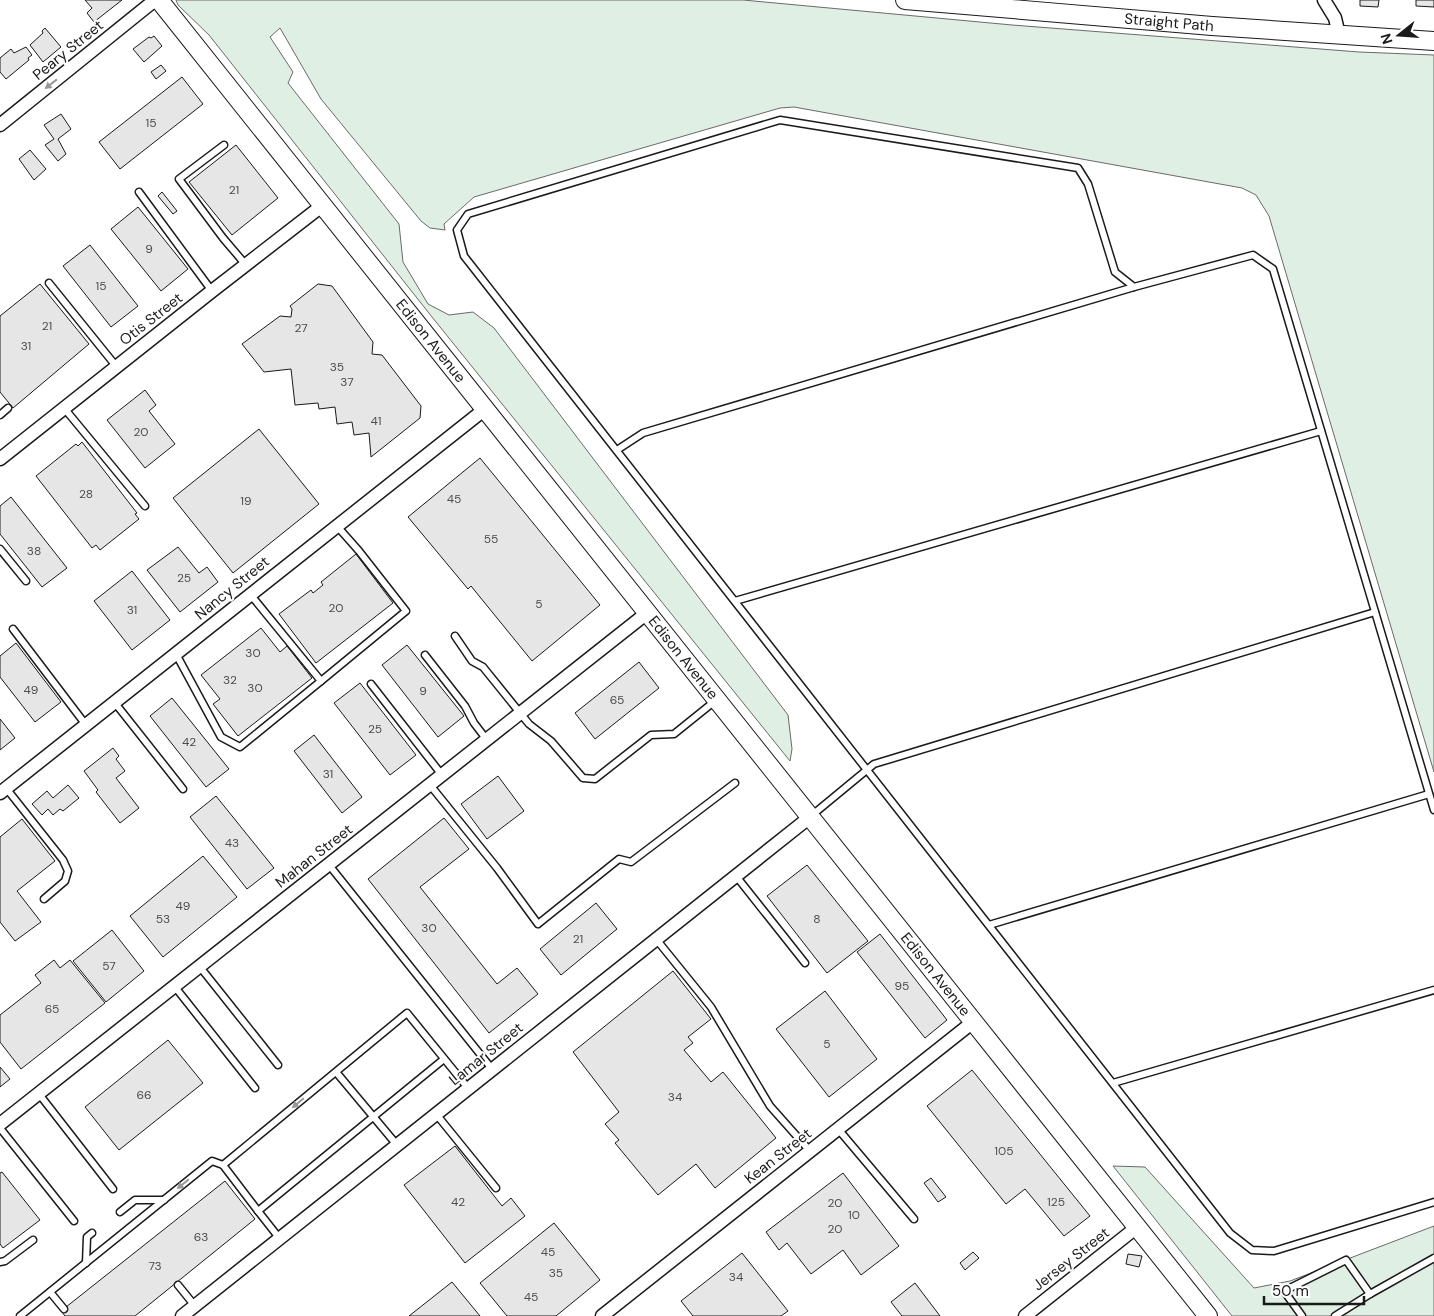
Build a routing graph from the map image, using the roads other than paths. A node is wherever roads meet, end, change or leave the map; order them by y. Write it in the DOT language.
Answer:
graph roads {
  1 [pos="155,0"];
  2 [pos="160,0"];
  3 [pos="905,0"];
  4 [pos="1324,0"];
  5 [pos="1339,35"];
  6 [pos="1434,41"];
  7 [pos="0,125"];
  8 [pos="224,145"];
  9 [pos="139,192"];
  10 [pos="323,205"];
  11 [pos="246,265"];
  12 [pos="49,283"];
  13 [pos="1134,287"];
  14 [pos="212,291"];
  15 [pos="116,366"];
  16 [pos="8,408"];
  17 [pos="64,408"];
  18 [pos="485,409"];
  19 [pos="0,415"];
  20 [pos="1321,431"];
  21 [pos="616,450"];
  22 [pos="2,455"];
  23 [pos="144,506"];
  24 [pos="336,526"];
  25 [pos="0,549"];
  26 [pos="26,581"];
  27 [pos="250,594"];
  28 [pos="735,601"];
  29 [pos="1375,612"];
  30 [pos="647,613"];
  31 [pos="13,629"];
  32 [pos="455,636"];
  33 [pos="176,654"];
  34 [pos="425,655"];
  35 [pos="321,681"];
  36 [pos="371,684"];
  37 [pos="717,700"];
  38 [pos="114,703"];
  39 [pos="520,713"];
  40 [pos="86,725"];
  41 [pos="487,740"];
  42 [pos="867,769"];
  43 [pos="442,776"];
  44 [pos="735,783"];
  45 [pos="430,785"];
  46 [pos="182,789"];
  47 [pos="3,791"];
  48 [pos="1429,794"];
  49 [pos="1434,810"];
  50 [pos="810,817"];
  51 [pos="330,865"];
  52 [pos="736,876"];
  53 [pos="44,899"];
  54 [pos="989,924"];
  55 [pos="656,939"];
  56 [pos="805,963"];
  57 [pos="200,967"];
  58 [pos="175,987"];
  59 [pos="1434,990"];
  60 [pos="973,1022"];
  61 [pos="444,1059"];
  62 [pos="278,1065"];
  63 [pos="492,1069"];
  64 [pos="336,1072"];
  65 [pos="1112,1083"];
  66 [pos="255,1088"];
  67 [pos="468,1088"];
  68 [pos="39,1094"];
  69 [pos="436,1114"];
  70 [pos="373,1117"];
  71 [pos="0,1124"];
  72 [pos="0,1128"];
  73 [pos="838,1129"];
  74 [pos="397,1145"];
  75 [pos="810,1151"];
  76 [pos="223,1165"];
  77 [pos="496,1188"];
  78 [pos="113,1190"];
  79 [pos="164,1200"];
  80 [pos="1434,1202"];
  81 [pos="258,1211"];
  82 [pos="120,1212"];
  83 [pos="914,1219"];
  84 [pos="74,1221"];
  85 [pos="1137,1227"];
  86 [pos="92,1232"];
  87 [pos="280,1239"];
  88 [pos="33,1240"];
  89 [pos="1434,1258"];
  90 [pos="0,1262"];
  91 [pos="86,1263"];
  92 [pos="178,1284"];
  93 [pos="50,1292"];
  94 [pos="1370,1294"];
  95 [pos="195,1306"];
  96 [pos="64,1309"];
  97 [pos="20,1316"];
  98 [pos="182,1316"];
  99 [pos="602,1316"];
  100 [pos="1025,1316"];
  101 [pos="1208,1316"];
  102 [pos="1302,1316"];
  103 [pos="1335,1316"];
  1 -- 7 [label="street, Peary Street, one-way"];
  2 -- 10 [label="street, Edison Avenue"];
  3 -- 5 [label="street, Straight Path"];
  4 -- 5 [label="street"];
  5 -- 6 [label="street, Straight Path"];
  8 -- 11 [label="lane"];
  9 -- 14 [label="lane"];
  10 -- 11 [label="street, Otis Street"];
  10 -- 18 [label="street, Edison Avenue"];
  11 -- 14 [label="street, Otis Street"];
  12 -- 15 [label="lane"];
  13 -- 20 [label="lane"];
  13 -- 21 [label="lane"];
  13 -- 21 [label="lane"];
  14 -- 15 [label="street, Otis Street"];
  15 -- 17 [label="street, Otis Street"];
  16 -- 19 [label="lane"];
  17 -- 22 [label="street, Otis Street"];
  17 -- 23 [label="lane"];
  18 -- 24 [label="street, Nancy Street"];
  18 -- 30 [label="street, Edison Avenue"];
  20 -- 28 [label="lane"];
  20 -- 29 [label="lane"];
  21 -- 28 [label="lane"];
  24 -- 27 [label="street, Nancy Street"];
  24 -- 35 [label="lane"];
  25 -- 26 [label="lane"];
  27 -- 33 [label="street, Nancy Street"];
  27 -- 35 [label="lane"];
  28 -- 42 [label="lane"];
  29 -- 42 [label="lane"];
  29 -- 48 [label="lane"];
  30 -- 37 [label="street, Edison Avenue"];
  30 -- 39 [label="street, Mahan Street"];
  31 -- 40 [label="lane"];
  32 -- 39 [label="lane"];
  33 -- 35 [label="lane"];
  33 -- 38 [label="street, Nancy Street"];
  34 -- 41 [label="lane"];
  36 -- 43 [label="lane"];
  37 -- 39 [label="lane"];
  37 -- 50 [label="street, Edison Avenue"];
  38 -- 40 [label="street, Nancy Street"];
  38 -- 46 [label="lane"];
  39 -- 41 [label="street, Mahan Street"];
  40 -- 47 [label="street, Nancy Street"];
  41 -- 43 [label="street, Mahan Street"];
  42 -- 50 [label="lane"];
  42 -- 54 [label="lane"];
  43 -- 45 [label="street, Mahan Street"];
  44 -- 45 [label="lane"];
  45 -- 51 [label="street, Mahan Street"];
  47 -- 53 [label="lane"];
  48 -- 49 [label="lane"];
  48 -- 54 [label="lane"];
  50 -- 52 [label="street, Lamar Street"];
  50 -- 60 [label="street, Edison Avenue"];
  51 -- 57 [label="street, Mahan Street"];
  51 -- 63 [label="lane"];
  52 -- 55 [label="street, Lamar Street"];
  52 -- 56 [label="lane"];
  54 -- 65 [label="lane"];
  55 -- 63 [label="street, Lamar Street"];
  55 -- 75 [label="lane"];
  57 -- 58 [label="street, Mahan Street"];
  57 -- 62 [label="lane"];
  58 -- 66 [label="lane"];
  58 -- 68 [label="street, Mahan Street"];
  59 -- 65 [label="lane"];
  60 -- 73 [label="street, Kean Street"];
  60 -- 85 [label="street, Edison Avenue"];
  61 -- 64 [label="lane"];
  61 -- 67 [label="lane"];
  61 -- 70 [label="lane"];
  63 -- 67 [label="street, Lamar Street"];
  64 -- 70 [label="lane"];
  64 -- 76 [label="lane, one-way"];
  65 -- 80 [label="lane"];
  67 -- 69 [label="street, Lamar Street"];
  68 -- 71 [label="street, Mahan Street"];
  68 -- 78 [label="lane"];
  69 -- 74 [label="street, Lamar Street"];
  69 -- 77 [label="lane"];
  70 -- 74 [label="lane"];
  70 -- 81 [label="lane"];
  72 -- 84 [label="lane"];
  73 -- 75 [label="street, Kean Street"];
  73 -- 83 [label="lane"];
  74 -- 87 [label="street, Lamar Street"];
  75 -- 99 [label="street, Kean Street"];
  76 -- 79 [label="lane, one-way"];
  76 -- 81 [label="lane"];
  79 -- 82 [label="lane"];
  79 -- 91 [label="lane"];
  81 -- 87 [label="lane"];
  85 -- 100 [label="street, Jersey Street"];
  85 -- 101 [label="street, Edison Avenue"];
  86 -- 91 [label="lane"];
  87 -- 95 [label="street, Lamar Street"];
  88 -- 90 [label="lane"];
  89 -- 94 [label="lane"];
  91 -- 93 [label="lane"];
  92 -- 95 [label="lane"];
  93 -- 96 [label="lane"];
  93 -- 97 [label="lane"];
  94 -- 102 [label="lane"];
  94 -- 103 [label="lane"];
  95 -- 98 [label="street, Lamar Street"];
}
